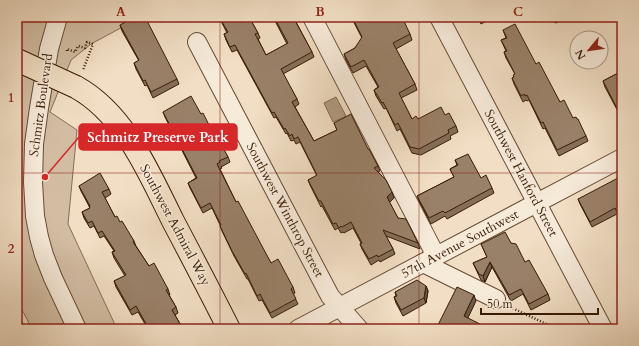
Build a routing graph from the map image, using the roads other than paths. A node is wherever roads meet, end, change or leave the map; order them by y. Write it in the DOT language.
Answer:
graph roads {
  1 [pos="58,17"];
  2 [pos="312,17"];
  3 [pos="439,17"];
  4 [pos="197,42"];
  5 [pos="17,60"];
  6 [pos="622,158"];
  7 [pos="536,203"];
  8 [pos="430,260"];
  9 [pos="496,299"];
  10 [pos="340,307"];
  11 [pos="77,329"];
  12 [pos="229,329"];
  13 [pos="298,329"];
  14 [pos="359,329"];
  15 [pos="603,329"];
  1 -- 11 [label="street, Schmitz Boulevard"];
  2 -- 8 [label="street"];
  3 -- 7 [label="street, Southwest Hanford Street"];
  4 -- 10 [label="street, Southwest Winthrop Street"];
  5 -- 12 [label="main road, Southwest Admiral Way, bridge"];
  6 -- 7 [label="street, 57th Avenue Southwest"];
  7 -- 8 [label="street, 57th Avenue Southwest"];
  7 -- 15 [label="street, Southwest Hanford Street"];
  8 -- 9 [label="street"];
  8 -- 10 [label="street, 57th Avenue Southwest"];
  10 -- 13 [label="street, 57th Avenue Southwest"];
  10 -- 14 [label="street, Southwest Winthrop Street"];
}
